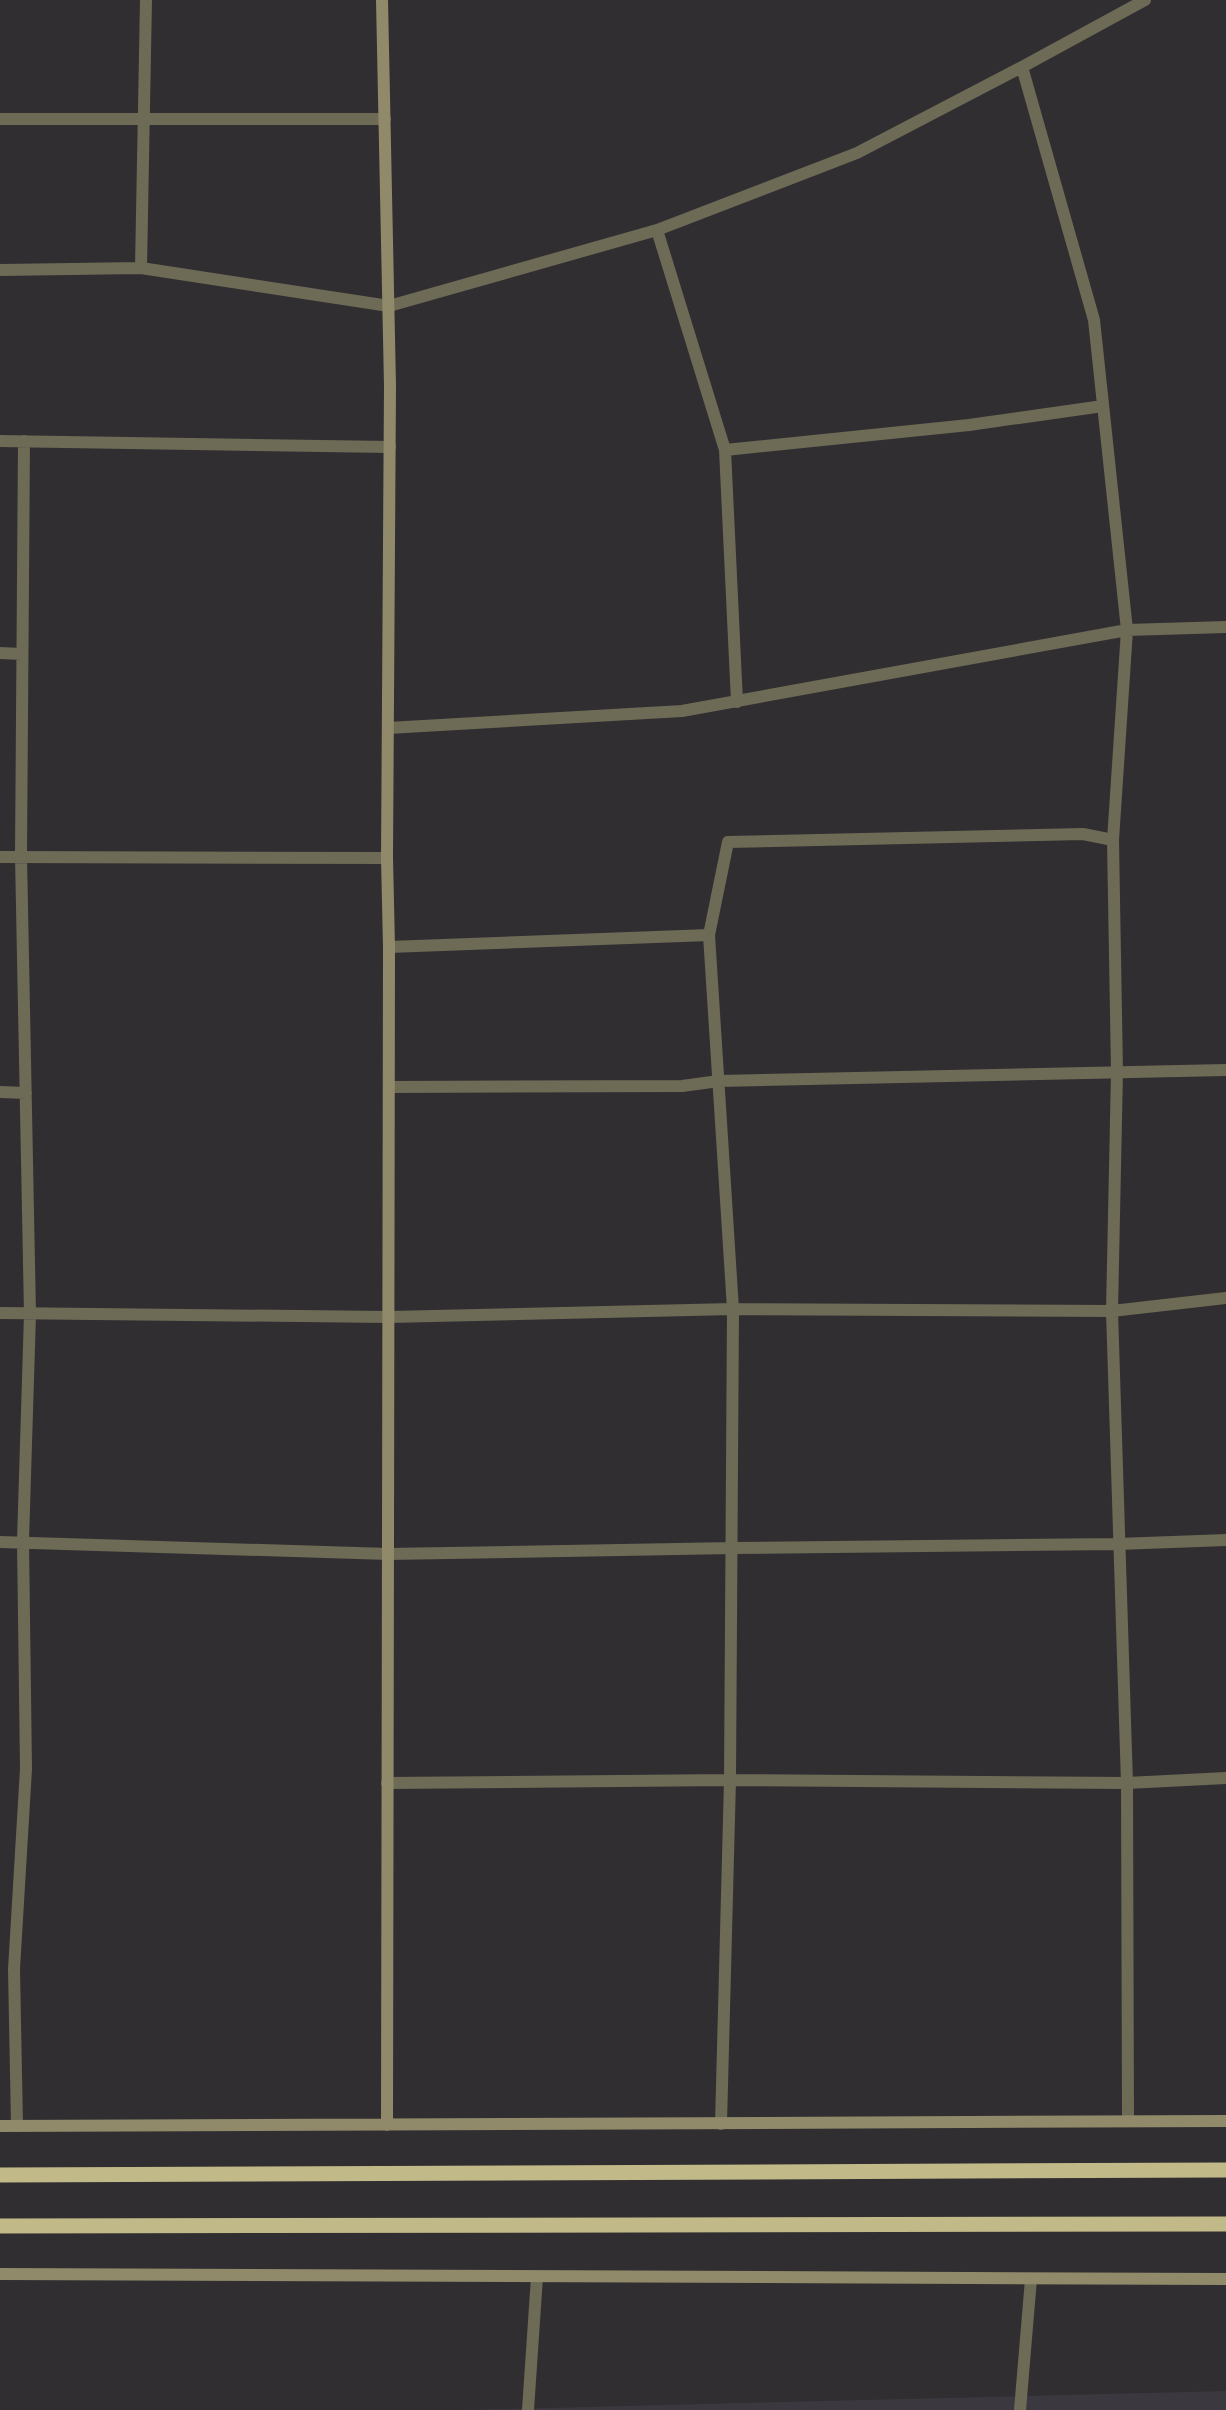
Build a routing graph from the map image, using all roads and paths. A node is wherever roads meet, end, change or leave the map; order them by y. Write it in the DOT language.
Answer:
graph roads {
  1 [pos="146,0"];
  2 [pos="382,0"];
  3 [pos="1145,0"];
  4 [pos="1022,67"];
  5 [pos="0,119"];
  6 [pos="143,119"];
  7 [pos="385,119"];
  8 [pos="657,230"];
  9 [pos="141,268"];
  10 [pos="0,270"];
  11 [pos="388,306"];
  12 [pos="1103,406"];
  13 [pos="0,441"];
  14 [pos="24,441"];
  15 [pos="390,447"];
  16 [pos="725,450"];
  17 [pos="1226,627"];
  18 [pos="1127,630"];
  19 [pos="0,653"];
  20 [pos="22,654"];
  21 [pos="737,702"];
  22 [pos="388,728"];
  23 [pos="1112,840"];
  24 [pos="21,856"];
  25 [pos="0,857"];
  26 [pos="387,858"];
  27 [pos="709,935"];
  28 [pos="389,947"];
  29 [pos="1226,1070"];
  30 [pos="1117,1072"];
  31 [pos="719,1082"];
  32 [pos="389,1087"];
  33 [pos="0,1092"];
  34 [pos="26,1093"];
  35 [pos="1226,1298"];
  36 [pos="733,1309"];
  37 [pos="1112,1311"];
  38 [pos="0,1314"];
  39 [pos="30,1314"];
  40 [pos="389,1317"];
  41 [pos="1226,1540"];
  42 [pos="0,1542"];
  43 [pos="23,1542"];
  44 [pos="1118,1544"];
  45 [pos="732,1548"];
  46 [pos="388,1554"];
  47 [pos="1226,1778"];
  48 [pos="730,1780"];
  49 [pos="387,1783"];
  50 [pos="1127,1783"];
  51 [pos="1128,2121"];
  52 [pos="1226,2121"];
  53 [pos="721,2124"];
  54 [pos="387,2125"];
  55 [pos="0,2126"];
  56 [pos="17,2126"];
  57 [pos="1226,2170"];
  58 [pos="0,2175"];
  59 [pos="1226,2224"];
  60 [pos="0,2226"];
  61 [pos="0,2274"];
  62 [pos="537,2277"];
  63 [pos="1030,2279"];
  64 [pos="1226,2279"];
  65 [pos="528,2410"];
  66 [pos="1020,2410"];
  1 -- 6 [label="street"];
  2 -- 7 [label="street"];
  3 -- 4 [label="street"];
  4 -- 8 [label="street"];
  4 -- 12 [label="street"];
  5 -- 6 [label="street"];
  6 -- 7 [label="street"];
  6 -- 9 [label="street"];
  7 -- 11 [label="street"];
  8 -- 11 [label="street"];
  8 -- 16 [label="street"];
  9 -- 10 [label="street"];
  9 -- 11 [label="street"];
  11 -- 15 [label="street"];
  12 -- 16 [label="street"];
  12 -- 18 [label="street"];
  13 -- 14 [label="street"];
  14 -- 15 [label="street"];
  14 -- 20 [label="street"];
  15 -- 22 [label="street"];
  16 -- 21 [label="street"];
  17 -- 18 [label="street"];
  18 -- 21 [label="street"];
  18 -- 23 [label="street"];
  19 -- 20 [label="street"];
  20 -- 24 [label="street"];
  21 -- 22 [label="street"];
  22 -- 26 [label="street"];
  23 -- 27 [label="street"];
  23 -- 30 [label="street"];
  24 -- 25 [label="street"];
  24 -- 26 [label="street"];
  24 -- 34 [label="street"];
  26 -- 28 [label="street"];
  27 -- 28 [label="street"];
  27 -- 31 [label="street"];
  28 -- 32 [label="street"];
  29 -- 30 [label="street"];
  30 -- 31 [label="street"];
  30 -- 37 [label="street"];
  31 -- 32 [label="street"];
  31 -- 36 [label="street"];
  32 -- 40 [label="street"];
  33 -- 34 [label="street"];
  34 -- 39 [label="street"];
  35 -- 37 [label="street"];
  36 -- 37 [label="street"];
  36 -- 40 [label="street"];
  36 -- 45 [label="street"];
  37 -- 44 [label="street"];
  38 -- 39 [label="street"];
  39 -- 40 [label="street"];
  39 -- 43 [label="street"];
  40 -- 46 [label="street"];
  41 -- 44 [label="street"];
  42 -- 43 [label="street"];
  43 -- 46 [label="street"];
  43 -- 56 [label="street"];
  44 -- 45 [label="street"];
  44 -- 50 [label="street"];
  45 -- 46 [label="street"];
  45 -- 48 [label="street"];
  46 -- 49 [label="street"];
  47 -- 50 [label="street"];
  48 -- 49 [label="street"];
  48 -- 50 [label="street"];
  48 -- 53 [label="street"];
  49 -- 54 [label="street"];
  50 -- 51 [label="street"];
  51 -- 52 [label="street"];
  51 -- 53 [label="street"];
  53 -- 54 [label="street"];
  54 -- 56 [label="street"];
  55 -- 56 [label="street"];
  57 -- 58 [label="highway"];
  59 -- 60 [label="highway"];
  61 -- 62 [label="street"];
  62 -- 63 [label="street"];
  62 -- 65 [label="street"];
  63 -- 64 [label="street"];
  63 -- 66 [label="street"];
}
